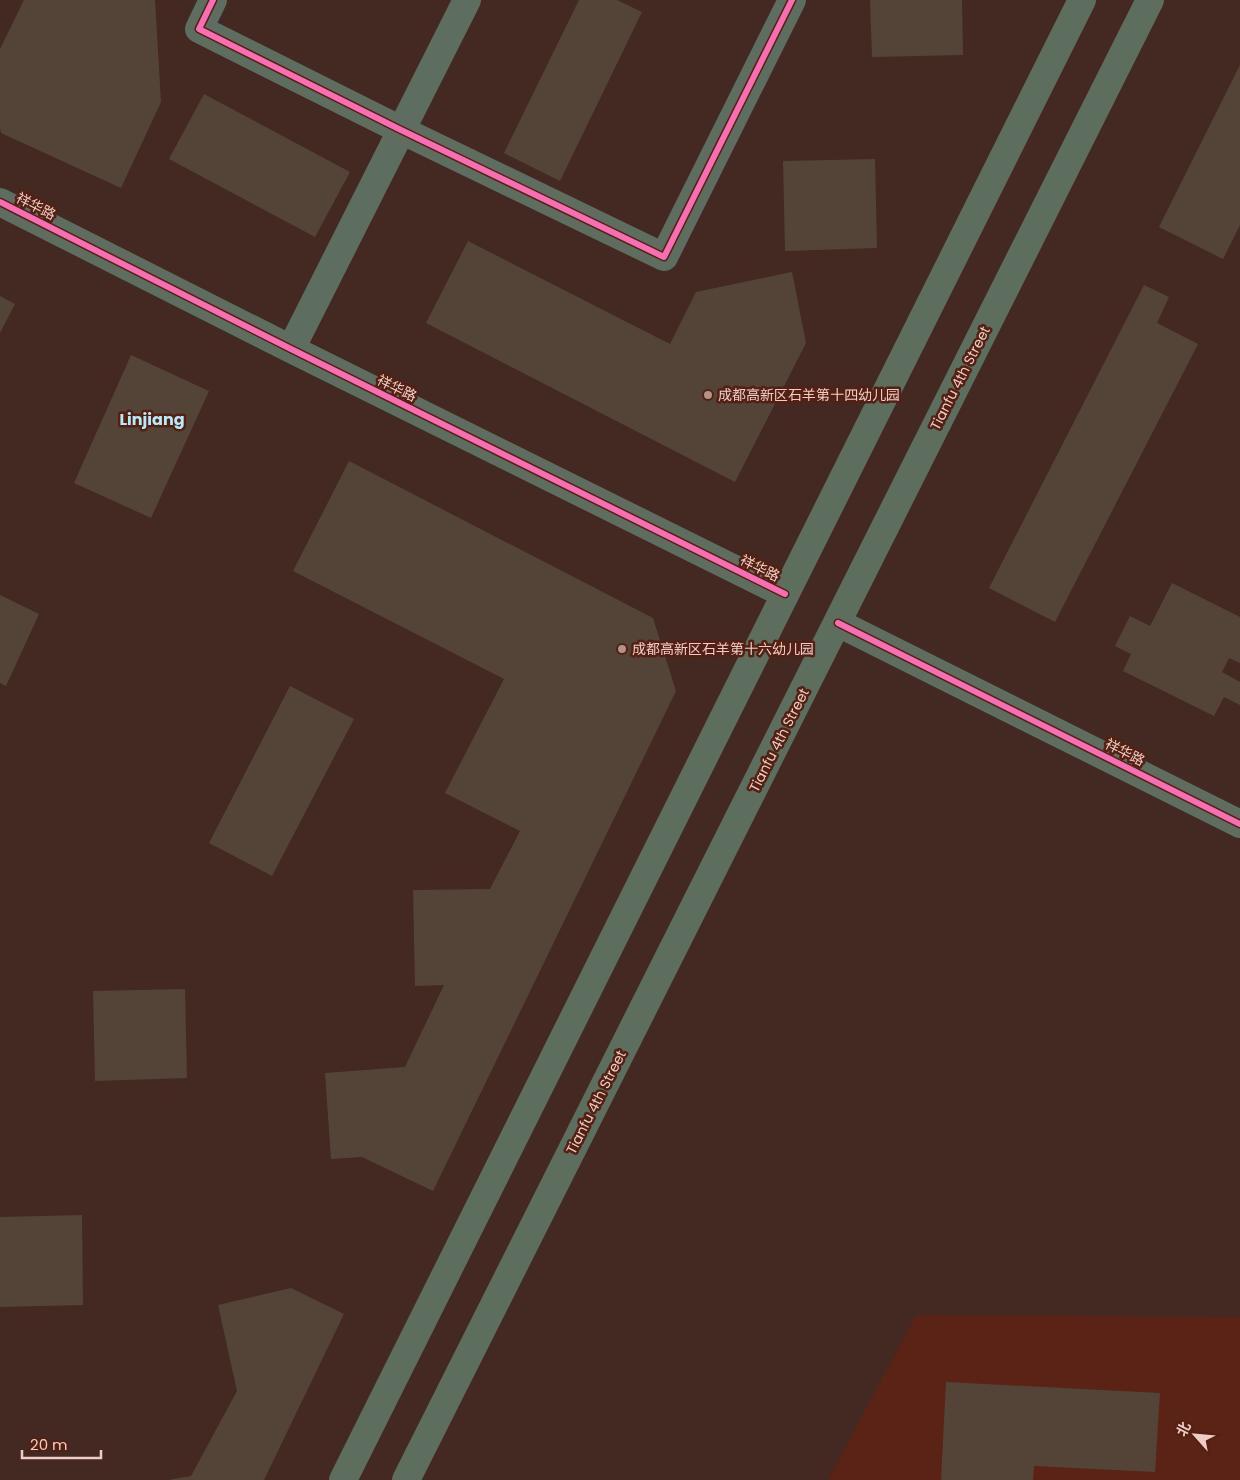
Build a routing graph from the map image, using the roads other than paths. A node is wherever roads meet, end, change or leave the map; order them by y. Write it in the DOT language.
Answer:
graph roads {
  1 [pos="213,0"];
  2 [pos="467,0"];
  3 [pos="792,0"];
  4 [pos="1082,0"];
  5 [pos="1150,0"];
  6 [pos="401,130"];
  7 [pos="0,202"];
  8 [pos="292,349"];
  9 [pos="785,594"];
  10 [pos="838,623"];
  11 [pos="1240,824"];
  12 [pos="343,1480"];
  13 [pos="406,1480"];
  1 -- 6 [label="street"];
  2 -- 6 [label="street"];
  3 -- 6 [label="street"];
  4 -- 9 [label="main road"];
  5 -- 10 [label="main road, Tianfu 4th Street"];
  6 -- 8 [label="street"];
  7 -- 8 [label="street, 祥华路"];
  8 -- 9 [label="street, 祥华路"];
  9 -- 12 [label="main road"];
  10 -- 11 [label="street, 祥华路"];
  10 -- 13 [label="main road, Tianfu 4th Street"];
}
